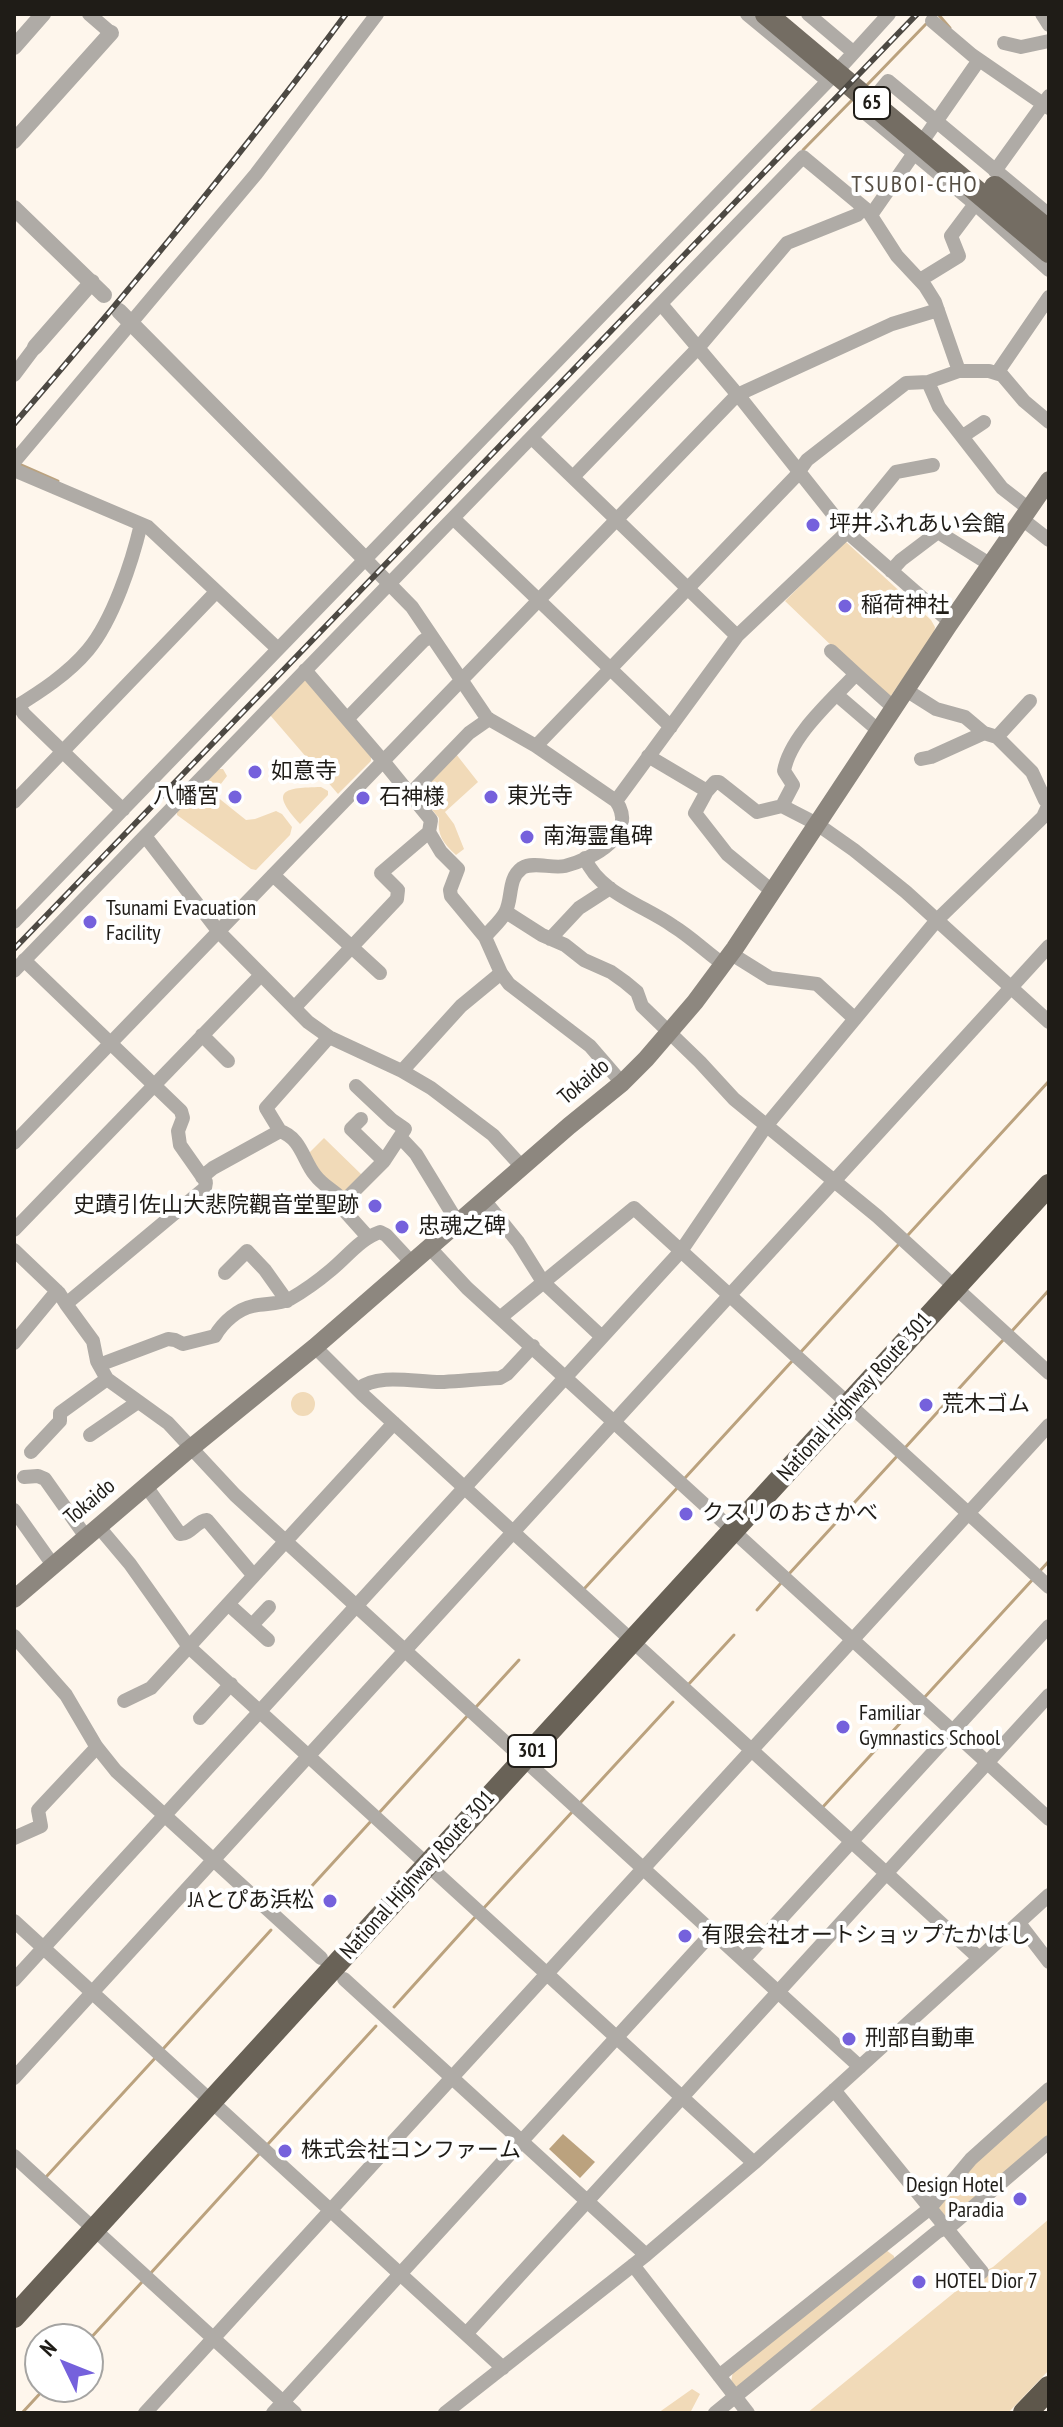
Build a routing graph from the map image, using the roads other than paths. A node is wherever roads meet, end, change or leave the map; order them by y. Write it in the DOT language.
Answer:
graph roads {
  1 [pos="43,14"];
  2 [pos="89,14"];
  3 [pos="377,14"];
  4 [pos="747,14"];
  5 [pos="766,14"];
  6 [pos="789,14"];
  7 [pos="808,14"];
  8 [pos="889,14"];
  9 [pos="1042,14"];
  10 [pos="932,21"];
  11 [pos="1049,25"];
  12 [pos="111,33"];
  13 [pos="1049,41"];
  14 [pos="1004,43"];
  15 [pos="14,47"];
  16 [pos="853,52"];
  17 [pos="979,60"];
  18 [pos="828,81"];
  19 [pos="1047,103"];
  20 [pos="936,122"];
  21 [pos="14,141"];
  22 [pos="914,154"];
  23 [pos="984,187"];
  24 [pos="14,208"];
  25 [pos="867,211"];
  26 [pos="1049,215"];
  27 [pos="1049,231"];
  28 [pos="1049,252"];
  29 [pos="1049,270"];
  30 [pos="920,280"];
  31 [pos="92,282"];
  32 [pos="104,295"];
  33 [pos="1049,297"];
  34 [pos="661,304"];
  35 [pos="938,310"];
  36 [pos="119,311"];
  37 [pos="132,325"];
  38 [pos="35,347"];
  39 [pos="698,348"];
  40 [pos="959,371"];
  41 [pos="997,373"];
  42 [pos="14,375"];
  43 [pos="928,382"];
  44 [pos="737,395"];
  45 [pos="984,422"];
  46 [pos="1049,422"];
  47 [pos="963,436"];
  48 [pos="532,438"];
  49 [pos="14,462"];
  50 [pos="933,465"];
  51 [pos="14,470"];
  52 [pos="799,472"];
  53 [pos="573,477"];
  54 [pos="1049,480"];
  55 [pos="1026,514"];
  56 [pos="454,519"];
  57 [pos="617,519"];
  58 [pos="141,524"];
  59 [pos="847,532"];
  60 [pos="1049,540"];
  61 [pos="365,559"];
  62 [pos="991,565"];
  63 [pos="891,571"];
  64 [pos="388,583"];
  65 [pos="688,588"];
  66 [pos="216,592"];
  67 [pos="538,600"];
  68 [pos="951,623"];
  69 [pos="431,636"];
  70 [pos="737,636"];
  71 [pos="278,649"];
  72 [pos="831,651"];
  73 [pos="610,669"];
  74 [pos="305,670"];
  75 [pos="856,674"];
  76 [pos="461,681"];
  77 [pos="906,690"];
  78 [pos="837,695"];
  79 [pos="1030,701"];
  80 [pos="16,707"];
  81 [pos="894,708"];
  82 [pos="347,719"];
  83 [pos="489,719"];
  84 [pos="671,727"];
  85 [pos="879,731"];
  86 [pos="990,735"];
  87 [pos="536,746"];
  88 [pos="62,751"];
  89 [pos="648,756"];
  90 [pos="921,759"];
  91 [pos="383,761"];
  92 [pos="707,791"];
  93 [pos="410,794"];
  94 [pos="616,801"];
  95 [pos="14,802"];
  96 [pos="782,806"];
  97 [pos="123,810"];
  98 [pos="1048,811"];
  99 [pos="817,824"];
  100 [pos="429,832"];
  101 [pos="145,836"];
  102 [pos="585,858"];
  103 [pos="273,875"];
  104 [pos="610,888"];
  105 [pos="772,891"];
  106 [pos="506,912"];
  107 [pos="937,920"];
  108 [pos="14,922"];
  109 [pos="219,932"];
  110 [pos="485,937"];
  111 [pos="550,939"];
  112 [pos="350,946"];
  113 [pos="1049,946"];
  114 [pos="727,958"];
  115 [pos="19,966"];
  116 [pos="380,973"];
  117 [pos="501,973"];
  118 [pos="260,976"];
  119 [pos="1011,988"];
  120 [pos="294,1008"];
  121 [pos="855,1019"];
  122 [pos="1049,1022"];
  123 [pos="669,1033"];
  124 [pos="202,1035"];
  125 [pos="329,1037"];
  126 [pos="110,1043"];
  127 [pos="228,1061"];
  128 [pos="402,1071"];
  129 [pos="622,1083"];
  130 [pos="154,1085"];
  131 [pos="356,1086"];
  132 [pos="361,1119"];
  133 [pos="766,1126"];
  134 [pos="280,1131"];
  135 [pos="400,1137"];
  136 [pos="14,1143"];
  137 [pos="384,1161"];
  138 [pos="522,1167"];
  139 [pos="202,1177"];
  140 [pos="834,1181"];
  141 [pos="1049,1185"];
  142 [pos="484,1200"];
  143 [pos="344,1201"];
  144 [pos="458,1223"];
  145 [pos="14,1230"];
  146 [pos="368,1237"];
  147 [pos="430,1248"];
  148 [pos="14,1250"];
  149 [pos="681,1251"];
  150 [pos="412,1263"];
  151 [pos="225,1273"];
  152 [pos="543,1282"];
  153 [pos="955,1287"];
  154 [pos="730,1295"];
  155 [pos="62,1298"];
  156 [pos="287,1301"];
  157 [pos="501,1317"];
  158 [pos="602,1337"];
  159 [pos="14,1343"];
  160 [pos="533,1346"];
  161 [pos="315,1347"];
  162 [pos="99,1365"];
  163 [pos="1049,1373"];
  164 [pos="566,1377"];
  165 [pos="107,1379"];
  166 [pos="358,1389"];
  167 [pos="138,1402"];
  168 [pos="849,1404"];
  169 [pos="615,1421"];
  170 [pos="394,1423"];
  171 [pos="1049,1425"];
  172 [pos="90,1435"];
  173 [pos="192,1447"];
  174 [pos="31,1452"];
  175 [pos="24,1477"];
  176 [pos="146,1486"];
  177 [pos="464,1487"];
  178 [pos="14,1510"];
  179 [pos="968,1513"];
  180 [pos="733,1530"];
  181 [pos="92,1531"];
  182 [pos="513,1532"];
  183 [pos="285,1542"];
  184 [pos="53,1565"];
  185 [pos="254,1576"];
  186 [pos="1049,1587"];
  187 [pos="14,1599"];
  188 [pos="228,1604"];
  189 [pos="356,1606"];
  190 [pos="269,1607"];
  191 [pos="252,1625"];
  192 [pos="1049,1626"];
  193 [pos="14,1636"];
  194 [pos="853,1639"];
  195 [pos="268,1640"];
  196 [pos="632,1641"];
  197 [pos="189,1647"];
  198 [pos="405,1651"];
  199 [pos="231,1684"];
  200 [pos="1049,1695"];
  201 [pos="124,1701"];
  202 [pos="260,1711"];
  203 [pos="200,1718"];
  204 [pos="953,1731"];
  205 [pos="97,1747"];
  206 [pos="751,1750"];
  207 [pos="309,1756"];
  208 [pos="524,1759"];
  209 [pos="987,1762"];
  210 [pos="165,1815"];
  211 [pos="1049,1819"];
  212 [pos="14,1838"];
  213 [pos="852,1842"];
  214 [pos="213,1860"];
  215 [pos="427,1865"];
  216 [pos="643,1868"];
  217 [pos="886,1873"];
  218 [pos="1049,1895"];
  219 [pos="14,1921"];
  220 [pos="1019,1923"];
  221 [pos="713,1932"];
  222 [pos="43,1948"];
  223 [pos="979,1958"];
  224 [pos="743,1960"];
  225 [pos="1049,1962"];
  226 [pos="332,1969"];
  227 [pos="547,1974"];
  228 [pos="14,1980"];
  229 [pos="92,1992"];
  230 [pos="778,1992"];
  231 [pos="617,2038"];
  232 [pos="860,2067"];
  233 [pos="14,2078"];
  234 [pos="451,2078"];
  235 [pos="1049,2089"];
  236 [pos="834,2090"];
  237 [pos="681,2097"];
  238 [pos="211,2101"];
  239 [pos="522,2142"];
  240 [pos="1049,2142"];
  241 [pos="14,2156"];
  242 [pos="754,2163"];
  243 [pos="586,2201"];
  244 [pos="929,2209"];
  245 [pos="330,2210"];
  246 [pos="945,2228"];
  247 [pos="94,2229"];
  248 [pos="646,2255"];
  249 [pos="633,2265"];
  250 [pos="982,2272"];
  251 [pos="400,2274"];
  252 [pos="14,2317"];
  253 [pos="466,2334"];
  254 [pos="213,2338"];
  255 [pos="503,2368"];
  256 [pos="719,2376"];
  257 [pos="1049,2388"];
  258 [pos="734,2396"];
  259 [pos="278,2408"];
  260 [pos="145,2413"];
  261 [pos="295,2413"];
  262 [pos="445,2413"];
  263 [pos="715,2413"];
  264 [pos="748,2413"];
  265 [pos="1025,2413"];
  1 -- 15 [label="street"];
  2 -- 12 [label="street"];
  3 -- 37 [label="street"];
  4 -- 18 [label="street"];
  5 -- 23 [label="main road, 65"];
  6 -- 23 [label="main road, 65"];
  7 -- 16 [label="street"];
  8 -- 16 [label="street"];
  9 -- 11 [label="street"];
  10 -- 17 [label="street"];
  12 -- 21 [label="street"];
  13 -- 14 [label="street"];
  16 -- 18 [label="street"];
  17 -- 19 [label="street"];
  17 -- 20 [label="street"];
  18 -- 61 [label="street"];
  19 -- 23 [label="street"];
  20 -- 22 [label="street"];
  20 -- 22 [label="street"];
  20 -- 23 [label="street"];
  22 -- 23 [label="street"];
  22 -- 25 [label="street"];
  23 -- 26 [label="street"];
  23 -- 27 [label="main road, 65"];
  23 -- 28 [label="main road, 65"];
  23 -- 29 [label="street"];
  23 -- 30 [label="street"];
  24 -- 31 [label="street"];
  25 -- 30 [label="street"];
  25 -- 34 [label="street"];
  25 -- 39 [label="street"];
  30 -- 35 [label="street"];
  31 -- 32 [label="street"];
  31 -- 38 [label="street"];
  33 -- 41 [label="street"];
  34 -- 39 [label="street"];
  34 -- 48 [label="street"];
  35 -- 40 [label="street"];
  35 -- 44 [label="street"];
  36 -- 37 [label="street"];
  37 -- 49 [label="street"];
  37 -- 61 [label="street"];
  38 -- 42 [label="street"];
  39 -- 44 [label="street"];
  39 -- 53 [label="street"];
  40 -- 41 [label="street"];
  40 -- 43 [label="street"];
  41 -- 46 [label="street"];
  43 -- 47 [label="street"];
  43 -- 52 [label="street"];
  44 -- 52 [label="street"];
  44 -- 57 [label="street"];
  45 -- 47 [label="street"];
  47 -- 55 [label="street"];
  48 -- 53 [label="street"];
  48 -- 56 [label="street"];
  50 -- 59 [label="street"];
  51 -- 58 [label="street"];
  52 -- 59 [label="street"];
  52 -- 65 [label="street"];
  53 -- 57 [label="street"];
  54 -- 55 [label="main road, Tokaido"];
  55 -- 60 [label="street"];
  55 -- 62 [label="main road, Tokaido"];
  56 -- 64 [label="street"];
  56 -- 67 [label="street"];
  57 -- 65 [label="street"];
  57 -- 67 [label="street"];
  58 -- 66 [label="street"];
  58 -- 80 [label="street"];
  59 -- 63 [label="street"];
  59 -- 70 [label="street"];
  61 -- 64 [label="street"];
  61 -- 71 [label="street"];
  62 -- 63 [label="street"];
  62 -- 68 [label="main road, Tokaido"];
  63 -- 68 [label="street"];
  64 -- 69 [label="street"];
  64 -- 74 [label="street"];
  65 -- 70 [label="street"];
  65 -- 73 [label="street"];
  66 -- 71 [label="street"];
  66 -- 88 [label="street"];
  67 -- 73 [label="street"];
  67 -- 76 [label="street"];
  68 -- 77 [label="main road, Tokaido"];
  69 -- 76 [label="street"];
  69 -- 82 [label="street"];
  70 -- 84 [label="street"];
  71 -- 97 [label="street"];
  72 -- 75 [label="street"];
  73 -- 84 [label="street"];
  73 -- 87 [label="street"];
  74 -- 82 [label="street"];
  74 -- 101 [label="street"];
  75 -- 78 [label="street"];
  75 -- 81 [label="street"];
  76 -- 83 [label="street"];
  76 -- 91 [label="street"];
  77 -- 81 [label="main road, Tokaido"];
  77 -- 86 [label="street"];
  78 -- 85 [label="street"];
  78 -- 96 [label="street"];
  79 -- 86 [label="street"];
  80 -- 88 [label="street"];
  81 -- 85 [label="main road, Tokaido"];
  82 -- 91 [label="street"];
  83 -- 87 [label="street"];
  83 -- 93 [label="street"];
  84 -- 89 [label="street"];
  85 -- 99 [label="main road, Tokaido"];
  86 -- 90 [label="street"];
  86 -- 98 [label="street"];
  87 -- 94 [label="street"];
  88 -- 95 [label="street"];
  88 -- 97 [label="street"];
  89 -- 92 [label="street"];
  89 -- 94 [label="street"];
  91 -- 93 [label="street"];
  91 -- 103 [label="street"];
  92 -- 96 [label="street"];
  92 -- 105 [label="street"];
  93 -- 100 [label="street"];
  94 -- 102 [label="street"];
  96 -- 99 [label="street"];
  97 -- 108 [label="street"];
  98 -- 107 [label="street"];
  99 -- 105 [label="main road, Tokaido"];
  99 -- 107 [label="street"];
  100 -- 110 [label="street"];
  100 -- 112 [label="street"];
  101 -- 109 [label="street"];
  101 -- 115 [label="street"];
  102 -- 104 [label="street"];
  102 -- 106 [label="street"];
  103 -- 109 [label="street"];
  103 -- 112 [label="street"];
  104 -- 111 [label="street"];
  104 -- 114 [label="street"];
  105 -- 114 [label="main road, Tokaido"];
  106 -- 110 [label="street"];
  106 -- 111 [label="street"];
  107 -- 119 [label="street"];
  107 -- 121 [label="street"];
  109 -- 118 [label="street"];
  109 -- 126 [label="street"];
  110 -- 117 [label="street"];
  111 -- 123 [label="street"];
  112 -- 116 [label="street"];
  112 -- 120 [label="street"];
  113 -- 119 [label="street"];
  114 -- 121 [label="street"];
  114 -- 123 [label="main road, Tokaido"];
  115 -- 126 [label="street"];
  117 -- 128 [label="street"];
  117 -- 129 [label="street"];
  118 -- 120 [label="street"];
  118 -- 124 [label="street"];
  119 -- 122 [label="street"];
  119 -- 140 [label="street"];
  120 -- 125 [label="street"];
  121 -- 133 [label="street"];
  123 -- 129 [label="main road, Tokaido"];
  123 -- 133 [label="street"];
  124 -- 127 [label="street"];
  124 -- 130 [label="street"];
  125 -- 128 [label="street"];
  125 -- 134 [label="street"];
  126 -- 130 [label="street"];
  126 -- 136 [label="street"];
  128 -- 138 [label="street"];
  129 -- 138 [label="main road, Tokaido"];
  130 -- 139 [label="street"];
  130 -- 145 [label="street"];
  131 -- 135 [label="street"];
  132 -- 137 [label="street"];
  133 -- 140 [label="street"];
  133 -- 149 [label="street"];
  134 -- 139 [label="street"];
  134 -- 143 [label="street"];
  135 -- 137 [label="street"];
  135 -- 144 [label="street"];
  137 -- 143 [label="street"];
  138 -- 142 [label="main road, Tokaido"];
  139 -- 155 [label="street"];
  140 -- 153 [label="street"];
  140 -- 154 [label="street"];
  141 -- 153 [label="highway, National Highway Route 301 / 301"];
  142 -- 144 [label="main road, Tokaido"];
  142 -- 152 [label="street"];
  143 -- 146 [label="street"];
  144 -- 147 [label="main road, Tokaido"];
  146 -- 150 [label="street"];
  146 -- 156 [label="street"];
  147 -- 150 [label="main road, Tokaido"];
  147 -- 157 [label="street"];
  148 -- 155 [label="street"];
  149 -- 152 [label="street"];
  149 -- 154 [label="street"];
  149 -- 158 [label="street"];
  150 -- 161 [label="main road, Tokaido"];
  151 -- 156 [label="street"];
  152 -- 157 [label="street"];
  152 -- 158 [label="street"];
  153 -- 163 [label="street"];
  153 -- 168 [label="highway, National Highway Route 301 / 301"];
  154 -- 168 [label="street"];
  154 -- 169 [label="street"];
  155 -- 159 [label="street"];
  155 -- 162 [label="street"];
  156 -- 162 [label="street"];
  157 -- 160 [label="street"];
  158 -- 164 [label="street"];
  160 -- 164 [label="street"];
  160 -- 166 [label="street"];
  161 -- 166 [label="street"];
  161 -- 173 [label="main road, Tokaido"];
  162 -- 165 [label="street"];
  164 -- 169 [label="street"];
  164 -- 177 [label="street"];
  165 -- 167 [label="street"];
  165 -- 174 [label="street"];
  166 -- 170 [label="street"];
  167 -- 172 [label="street"];
  167 -- 173 [label="street"];
  168 -- 179 [label="street"];
  168 -- 180 [label="highway, National Highway Route 301 / 301"];
  169 -- 180 [label="street"];
  169 -- 182 [label="street"];
  170 -- 177 [label="street"];
  170 -- 183 [label="street"];
  171 -- 179 [label="street"];
  173 -- 176 [label="main road, Tokaido"];
  173 -- 183 [label="street"];
  175 -- 181 [label="street"];
  176 -- 181 [label="main road, Tokaido"];
  176 -- 185 [label="street"];
  177 -- 182 [label="street"];
  177 -- 189 [label="street"];
  178 -- 184 [label="street"];
  179 -- 186 [label="street"];
  179 -- 194 [label="street"];
  180 -- 194 [label="street"];
  180 -- 196 [label="highway, National Highway Route 301 / 301"];
  181 -- 184 [label="main road, Tokaido"];
  181 -- 197 [label="street"];
  182 -- 196 [label="street"];
  182 -- 198 [label="street"];
  183 -- 185 [label="street"];
  183 -- 189 [label="street"];
  184 -- 187 [label="main road, Tokaido"];
  185 -- 188 [label="street"];
  188 -- 191 [label="street"];
  188 -- 197 [label="street"];
  189 -- 198 [label="street"];
  189 -- 202 [label="street"];
  190 -- 191 [label="street"];
  191 -- 195 [label="street"];
  192 -- 204 [label="street"];
  193 -- 205 [label="street"];
  194 -- 204 [label="street"];
  194 -- 206 [label="street"];
  196 -- 206 [label="street"];
  196 -- 208 [label="highway, National Highway Route 301 / 301"];
  197 -- 199 [label="street"];
  197 -- 201 [label="street"];
  198 -- 207 [label="street"];
  198 -- 208 [label="street"];
  199 -- 202 [label="street"];
  199 -- 203 [label="street"];
  200 -- 209 [label="street"];
  202 -- 207 [label="street"];
  202 -- 210 [label="street"];
  204 -- 209 [label="street"];
  204 -- 213 [label="street"];
  205 -- 210 [label="street"];
  205 -- 212 [label="street"];
  206 -- 213 [label="street"];
  206 -- 216 [label="street"];
  207 -- 214 [label="street"];
  207 -- 215 [label="street"];
  208 -- 215 [label="highway, National Highway Route 301 / 301"];
  208 -- 216 [label="street"];
  209 -- 211 [label="street"];
  209 -- 217 [label="street"];
  210 -- 214 [label="street"];
  210 -- 222 [label="street"];
  213 -- 217 [label="street"];
  213 -- 224 [label="street"];
  214 -- 226 [label="street"];
  214 -- 229 [label="street"];
  215 -- 226 [label="highway, National Highway Route 301 / 301"];
  215 -- 227 [label="street"];
  216 -- 221 [label="street"];
  216 -- 227 [label="street"];
  217 -- 223 [label="street"];
  217 -- 230 [label="street"];
  218 -- 220 [label="street"];
  219 -- 222 [label="street"];
  220 -- 223 [label="street"];
  220 -- 225 [label="street"];
  221 -- 224 [label="street"];
  221 -- 231 [label="street"];
  222 -- 228 [label="street"];
  222 -- 229 [label="street"];
  223 -- 232 [label="street"];
  224 -- 230 [label="street"];
  226 -- 234 [label="street"];
  226 -- 238 [label="highway, National Highway Route 301 / 301"];
  227 -- 231 [label="street"];
  227 -- 234 [label="street"];
  229 -- 233 [label="street"];
  229 -- 238 [label="street"];
  230 -- 232 [label="street"];
  230 -- 237 [label="street"];
  231 -- 237 [label="street"];
  231 -- 239 [label="street"];
  232 -- 236 [label="street"];
  234 -- 239 [label="street"];
  234 -- 245 [label="street"];
  235 -- 244 [label="street"];
  236 -- 242 [label="street"];
  236 -- 244 [label="street"];
  237 -- 242 [label="street"];
  237 -- 243 [label="street"];
  238 -- 245 [label="street"];
  238 -- 247 [label="highway, National Highway Route 301 / 301"];
  239 -- 243 [label="street"];
  239 -- 251 [label="street"];
  240 -- 246 [label="street"];
  241 -- 247 [label="street"];
  242 -- 248 [label="street"];
  243 -- 248 [label="street"];
  243 -- 253 [label="street"];
  244 -- 246 [label="street"];
  244 -- 256 [label="street"];
  245 -- 251 [label="street"];
  245 -- 254 [label="street"];
  246 -- 250 [label="street"];
  246 -- 258 [label="street"];
  247 -- 252 [label="highway, National Highway Route 301 / 301"];
  247 -- 254 [label="street"];
  248 -- 249 [label="street"];
  249 -- 255 [label="street"];
  249 -- 256 [label="street"];
  251 -- 253 [label="street"];
  251 -- 259 [label="street"];
  253 -- 255 [label="street"];
  254 -- 259 [label="street"];
  254 -- 260 [label="street"];
  255 -- 262 [label="street"];
  256 -- 258 [label="street"];
  257 -- 265 [label="highway"];
  258 -- 263 [label="street"];
  258 -- 264 [label="street"];
  259 -- 261 [label="street"];
}
